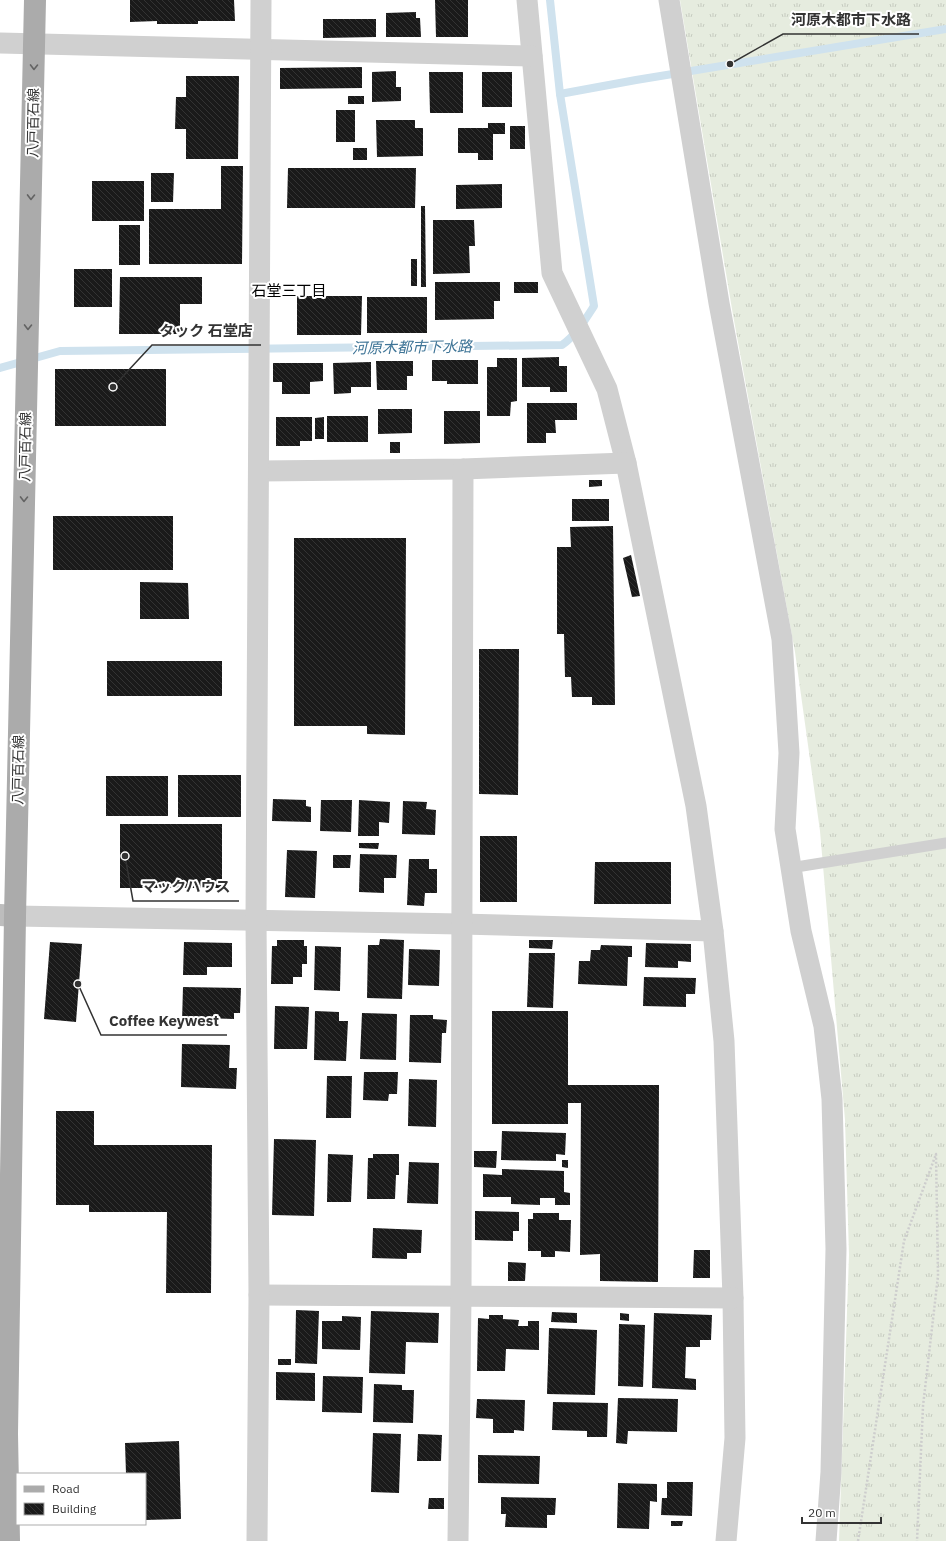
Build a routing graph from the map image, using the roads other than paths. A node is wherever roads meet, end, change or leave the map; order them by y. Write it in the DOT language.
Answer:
graph roads {
  1 [pos="35,0"];
  2 [pos="261,0"];
  3 [pos="527,0"];
  4 [pos="669,0"];
  5 [pos="0,43"];
  6 [pos="34,44"];
  7 [pos="261,50"];
  8 [pos="532,56"];
  9 [pos="626,463"];
  10 [pos="463,469"];
  11 [pos="259,471"];
  12 [pos="946,843"];
  13 [pos="790,868"];
  14 [pos="7,916"];
  15 [pos="256,920"];
  16 [pos="461,924"];
  17 [pos="713,931"];
  18 [pos="259,1295"];
  19 [pos="461,1297"];
  20 [pos="733,1298"];
  21 [pos="9,1541"];
  22 [pos="257,1541"];
  23 [pos="458,1541"];
  24 [pos="726,1541"];
  25 [pos="826,1541"];
  1 -- 6 [label="main road, 八戸百石線"];
  2 -- 7 [label="street"];
  3 -- 8 [label="street"];
  4 -- 13 [label="street"];
  5 -- 6 [label="street"];
  6 -- 7 [label="street"];
  6 -- 14 [label="main road, 八戸百石線, one-way"];
  7 -- 8 [label="street"];
  7 -- 11 [label="street"];
  8 -- 9 [label="street"];
  9 -- 10 [label="street"];
  9 -- 17 [label="street"];
  10 -- 11 [label="street"];
  10 -- 16 [label="street"];
  11 -- 15 [label="street"];
  12 -- 13 [label="lane"];
  13 -- 25 [label="street"];
  14 -- 15 [label="street"];
  14 -- 21 [label="main road, 八戸百石線"];
  15 -- 16 [label="street"];
  15 -- 18 [label="street"];
  16 -- 17 [label="street"];
  16 -- 19 [label="street"];
  17 -- 20 [label="street"];
  18 -- 19 [label="street"];
  18 -- 22 [label="street"];
  19 -- 20 [label="street"];
  19 -- 23 [label="street"];
  20 -- 24 [label="street"];
}
